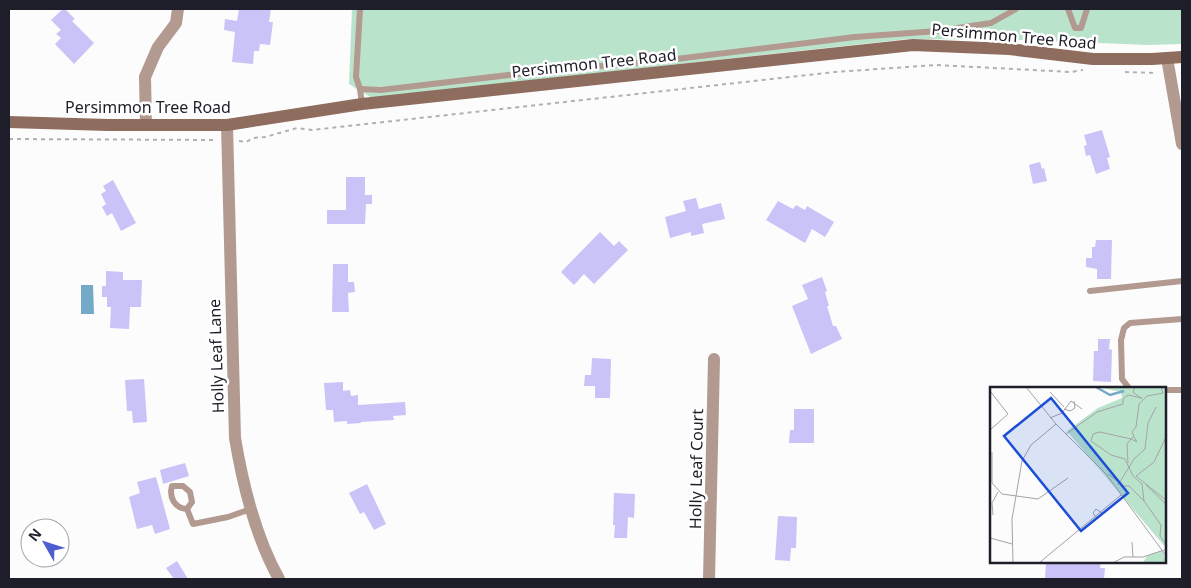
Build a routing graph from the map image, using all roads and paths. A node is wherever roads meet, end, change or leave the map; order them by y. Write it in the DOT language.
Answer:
graph roads {
  1 [pos="178,9"];
  2 [pos="360,9"];
  3 [pos="1016,9"];
  4 [pos="1068,9"];
  5 [pos="1087,9"];
  6 [pos="1182,57"];
  7 [pos="1167,58"];
  8 [pos="1088,70"];
  9 [pos="1124,72"];
  10 [pos="1171,72"];
  11 [pos="360,89"];
  12 [pos="362,104"];
  13 [pos="9,122"];
  14 [pos="146,125"];
  15 [pos="227,125"];
  16 [pos="9,140"];
  17 [pos="226,140"];
  18 [pos="1182,144"];
  19 [pos="1182,281"];
  20 [pos="1090,291"];
  21 [pos="1182,319"];
  22 [pos="714,359"];
  23 [pos="1128,387"];
  24 [pos="1166,390"];
  25 [pos="1182,390"];
  26 [pos="187,509"];
  27 [pos="251,509"];
  28 [pos="279,579"];
  29 [pos="710,579"];
  1 -- 14 [label="street"];
  2 -- 11 [label="lane"];
  3 -- 11 [label="lane"];
  4 -- 5 [label="lane"];
  6 -- 7 [label="main road, Persimmon Tree Road"];
  7 -- 10 [label="street"];
  7 -- 12 [label="main road, Persimmon Tree Road"];
  8 -- 17 [label="path"];
  9 -- 10 [label="path"];
  10 -- 18 [label="street"];
  11 -- 12 [label="lane"];
  12 -- 15 [label="main road, Persimmon Tree Road"];
  13 -- 14 [label="main road, Persimmon Tree Road"];
  14 -- 15 [label="main road, Persimmon Tree Road"];
  15 -- 17 [label="street, Holly Leaf Lane"];
  16 -- 17 [label="path"];
  17 -- 27 [label="street, Holly Leaf Lane"];
  19 -- 20 [label="lane"];
  21 -- 23 [label="lane"];
  22 -- 29 [label="street, Holly Leaf Court"];
  24 -- 25 [label="lane"];
  26 -- 27 [label="lane"];
  27 -- 28 [label="street, Holly Leaf Lane"];
}
